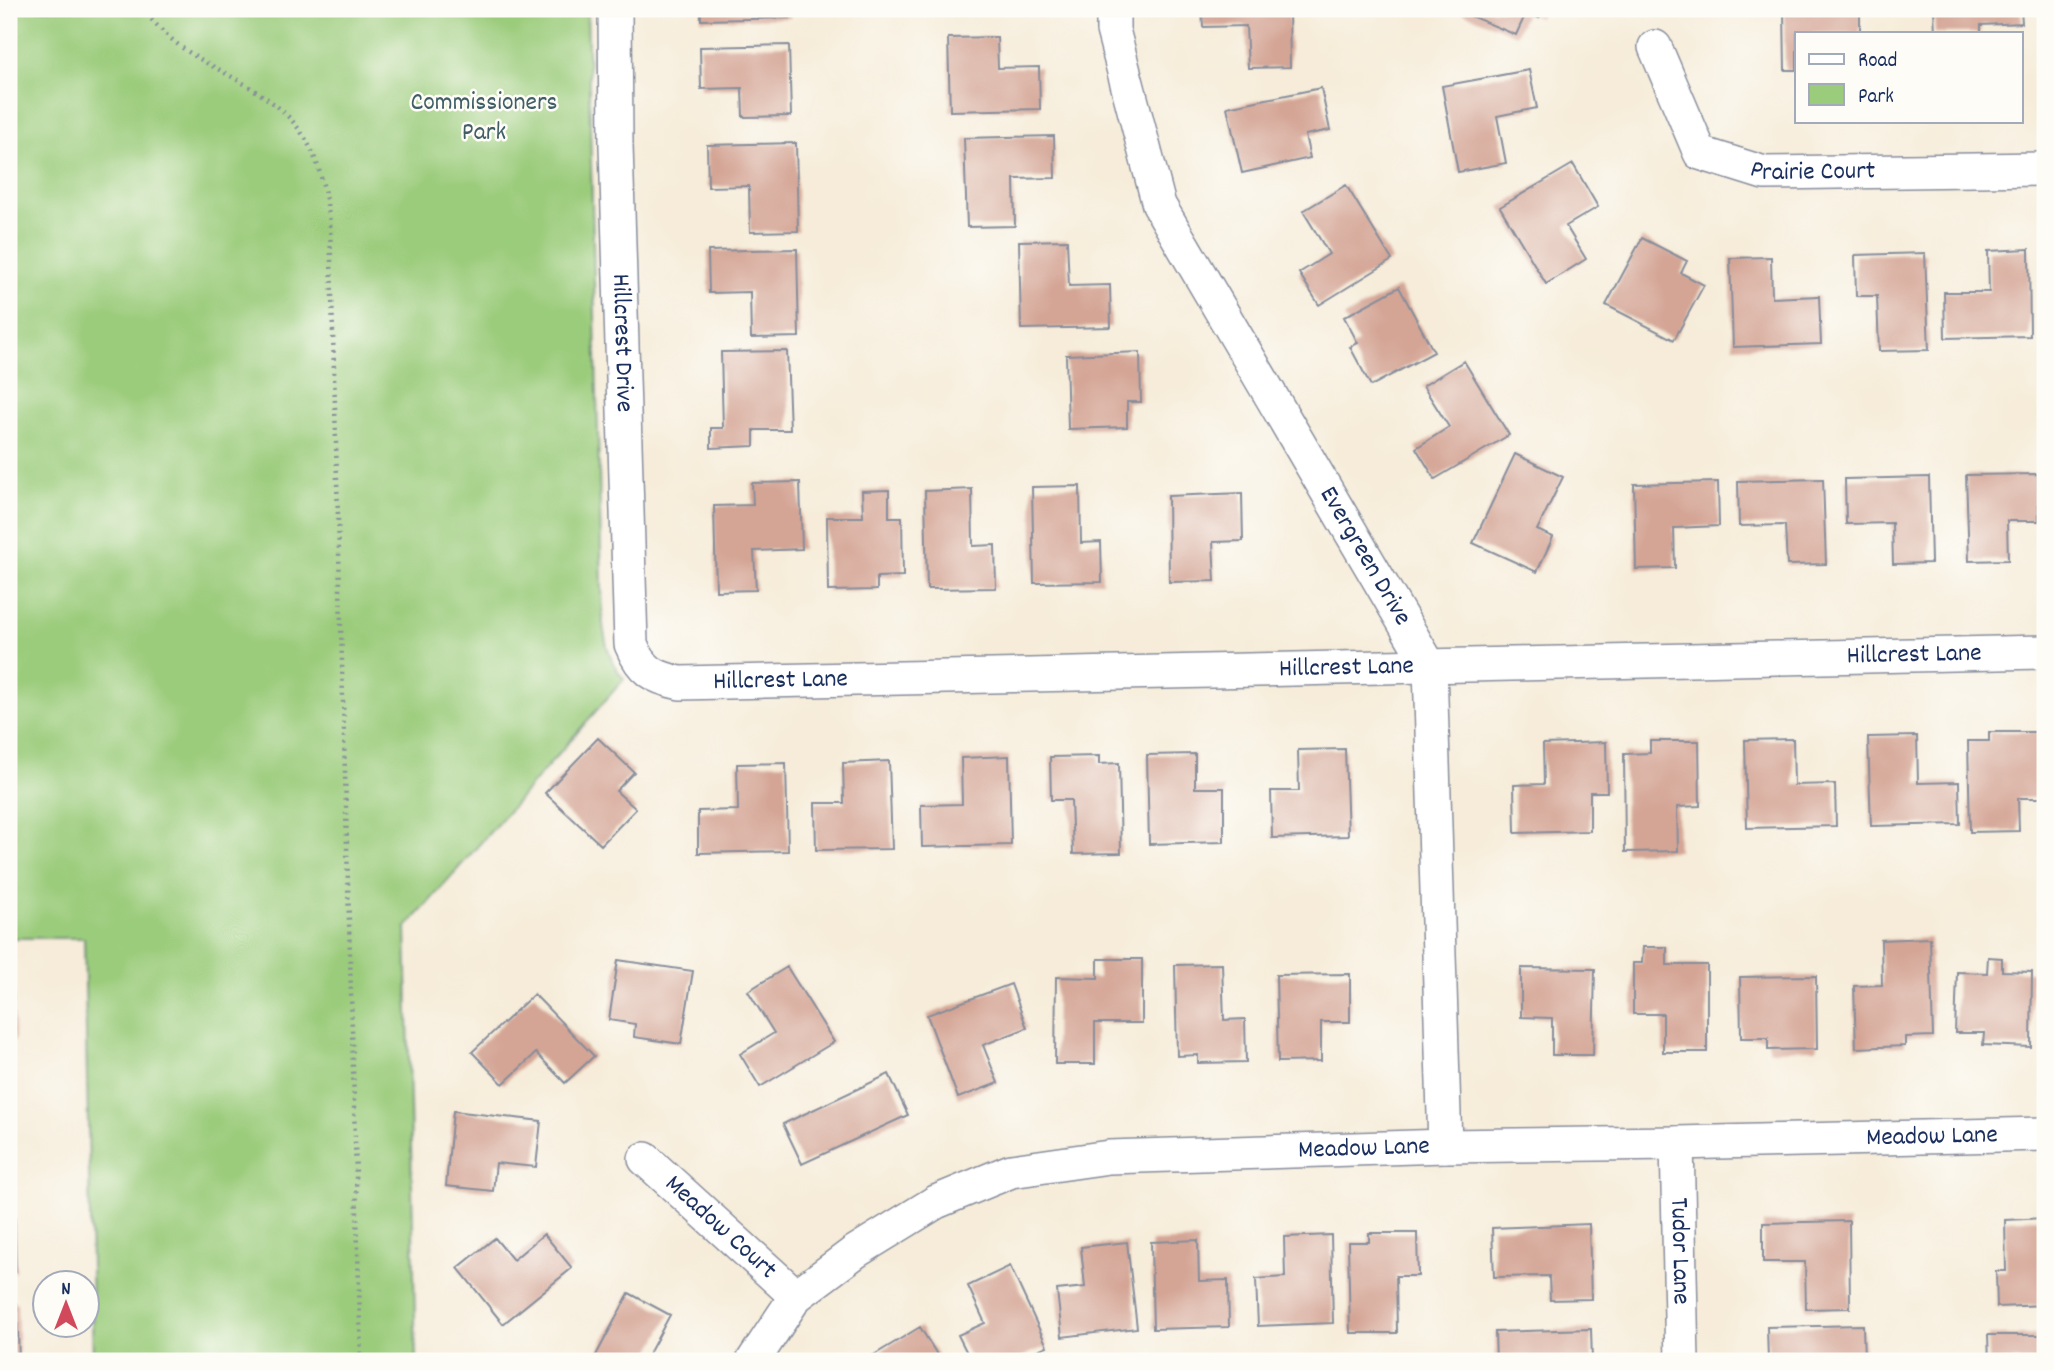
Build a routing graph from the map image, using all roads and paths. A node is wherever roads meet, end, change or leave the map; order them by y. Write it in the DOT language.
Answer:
graph roads {
  1 [pos="142,9"];
  2 [pos="614,9"];
  3 [pos="1113,9"];
  4 [pos="1655,47"];
  5 [pos="2045,169"];
  6 [pos="2045,652"];
  7 [pos="1430,667"];
  8 [pos="649,672"];
  9 [pos="2045,1134"];
  10 [pos="1677,1143"];
  11 [pos="1445,1146"];
  12 [pos="645,1159"];
  13 [pos="796,1296"];
  14 [pos="361,1361"];
  15 [pos="754,1361"];
  16 [pos="1682,1361"];
  1 -- 14 [label="path"];
  2 -- 8 [label="street, Hillcrest Drive"];
  3 -- 7 [label="street, Evergreen Drive"];
  4 -- 5 [label="street, Prairie Court"];
  6 -- 7 [label="street, Hillcrest Lane"];
  7 -- 8 [label="street, Hillcrest Lane"];
  7 -- 11 [label="street, Evergreen Drive"];
  9 -- 10 [label="street, Meadow Lane"];
  10 -- 11 [label="street, Meadow Lane"];
  10 -- 16 [label="street, Tudor Lane"];
  11 -- 13 [label="street, Meadow Lane"];
  12 -- 13 [label="street, Meadow Court"];
  13 -- 15 [label="street, Meadow Lane"];
}
